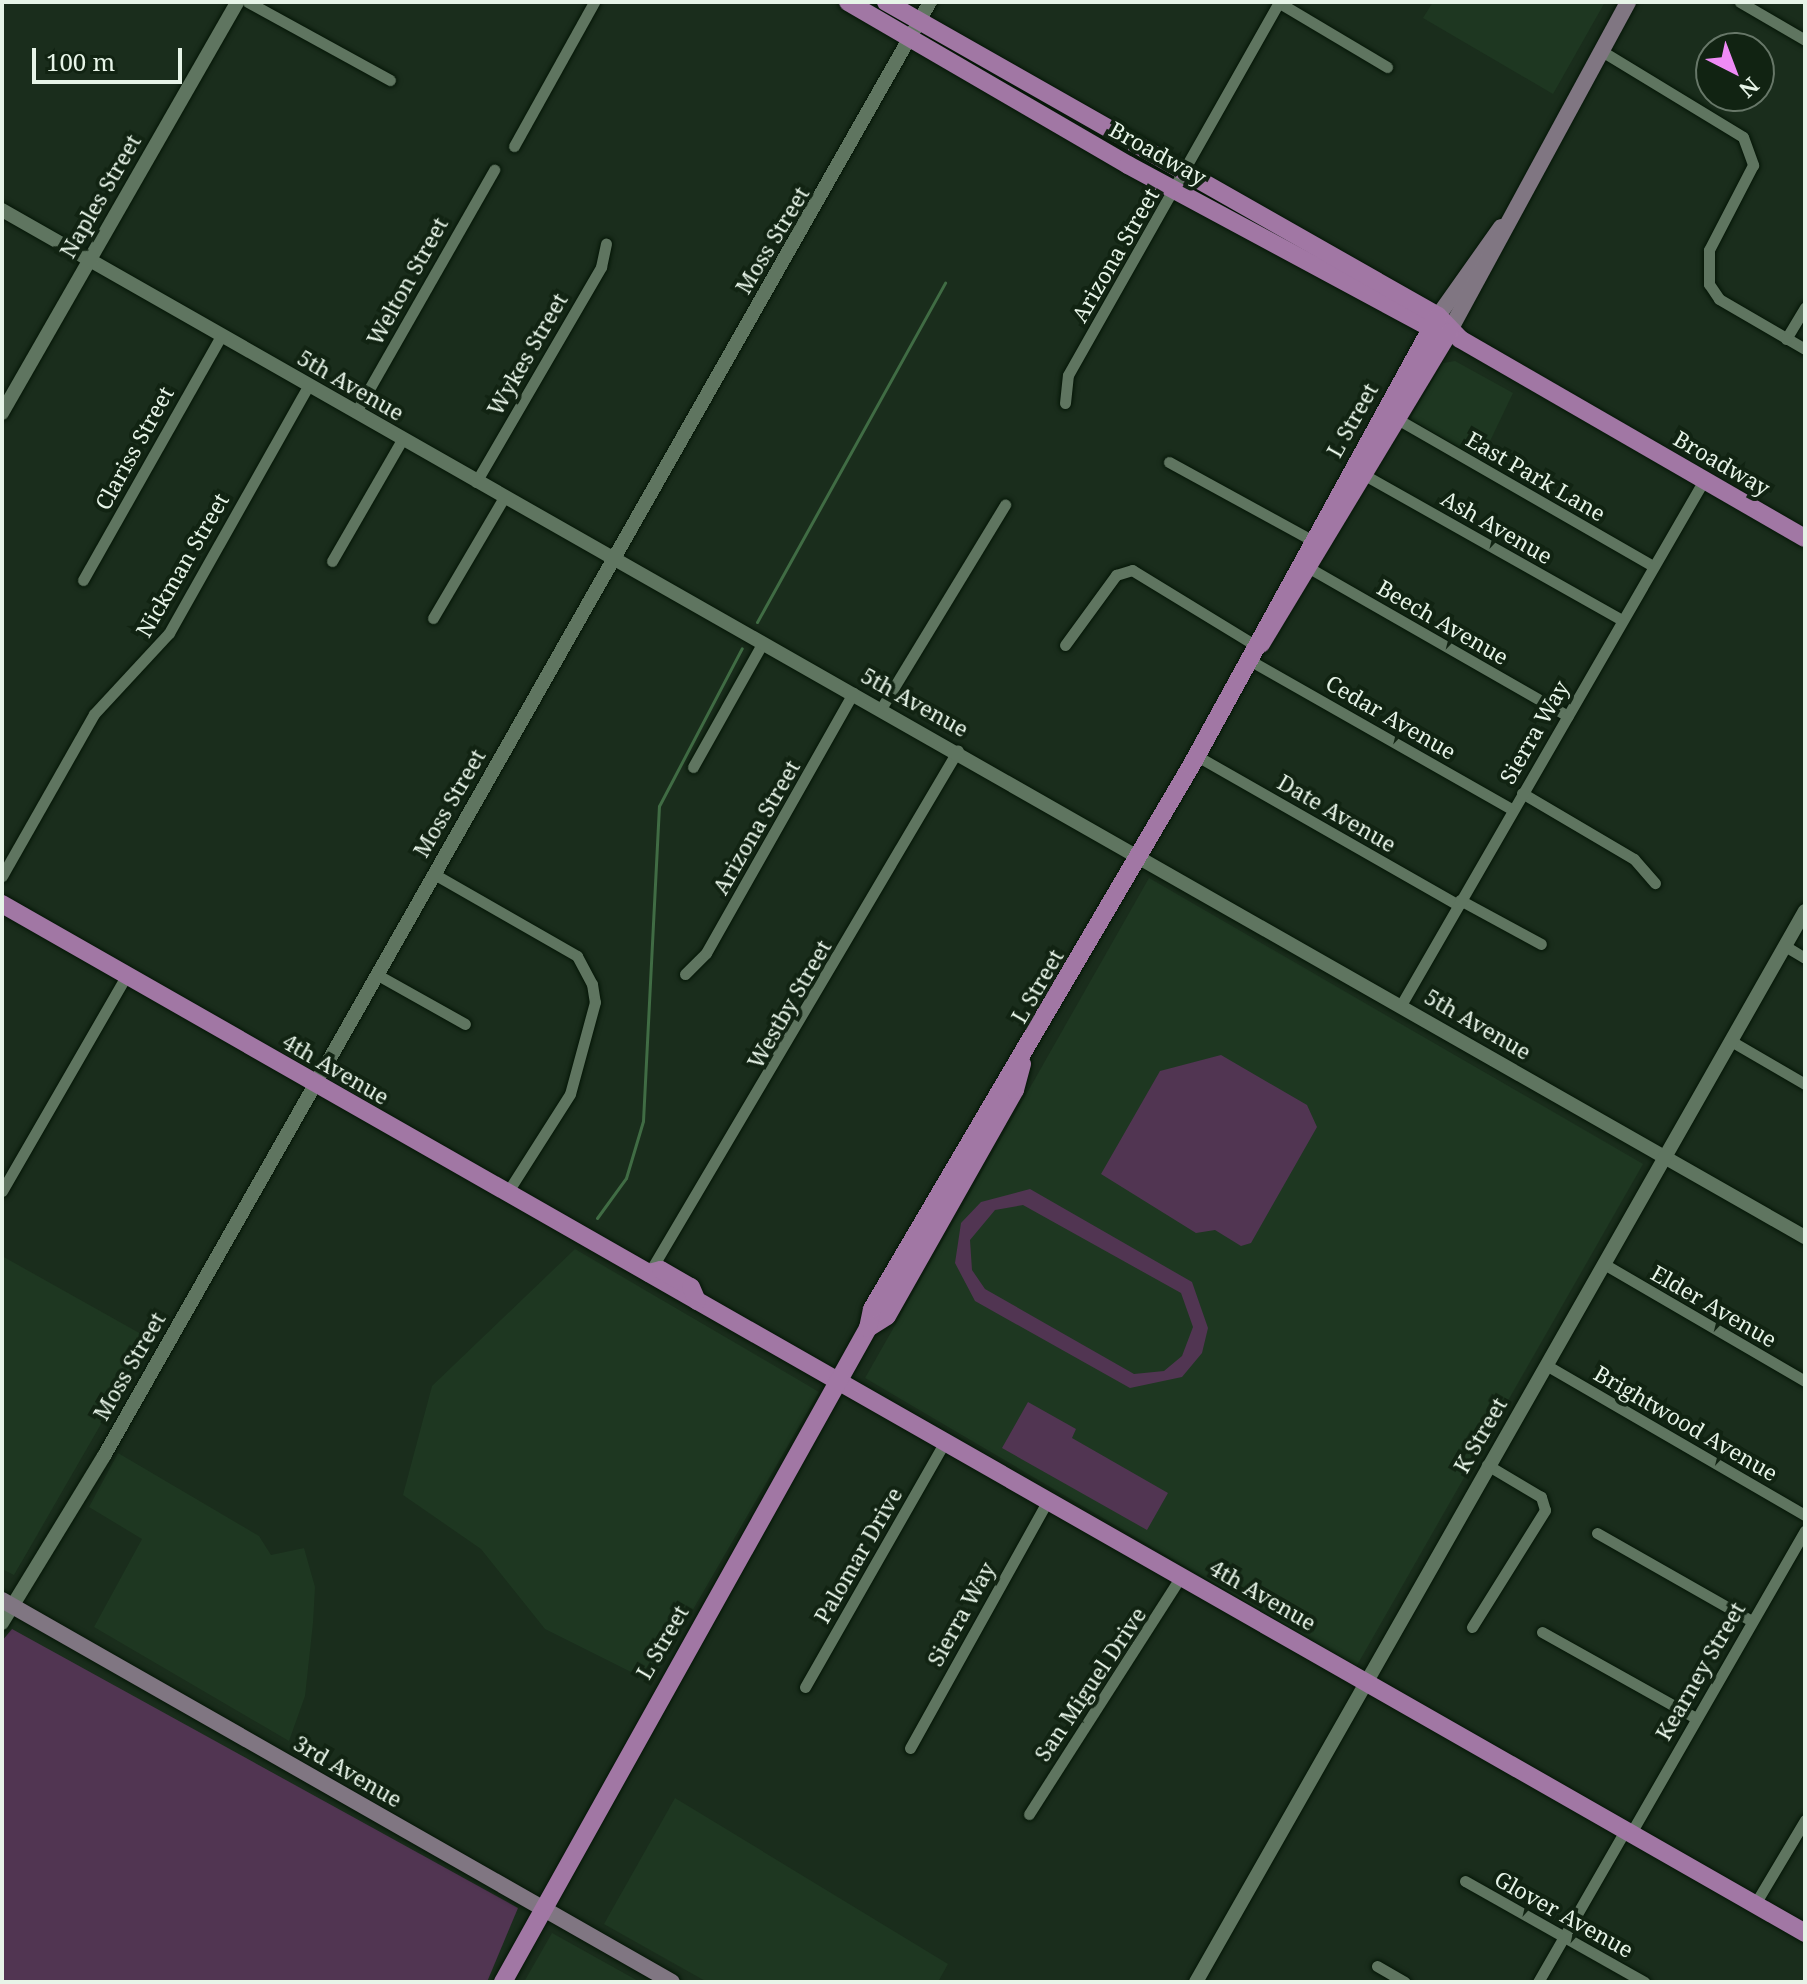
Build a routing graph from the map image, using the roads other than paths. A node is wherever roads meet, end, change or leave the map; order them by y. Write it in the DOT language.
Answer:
graph roads {
  1 [pos="237,2"];
  2 [pos="248,2"];
  3 [pos="594,2"];
  4 [pos="848,2"];
  5 [pos="886,2"];
  6 [pos="930,2"];
  7 [pos="1278,2"];
  8 [pos="1628,2"];
  9 [pos="1740,2"];
  10 [pos="915,30"];
  11 [pos="1805,40"];
  12 [pos="1600,50"];
  13 [pos="1387,67"];
  14 [pos="390,80"];
  15 [pos="514,146"];
  16 [pos="494,170"];
  17 [pos="1185,172"];
  18 [pos="1175,190"];
  19 [pos="2,210"];
  20 [pos="1503,226"];
  21 [pos="606,244"];
  22 [pos="89,261"];
  23 [pos="1805,307"];
  24 [pos="1438,316"];
  25 [pos="1449,332"];
  26 [pos="1428,333"];
  27 [pos="221,336"];
  28 [pos="1786,339"];
  29 [pos="1805,349"];
  30 [pos="308,386"];
  31 [pos="7,392"];
  32 [pos="1065,403"];
  33 [pos="356,412"];
  34 [pos="2,413"];
  35 [pos="1399,420"];
  36 [pos="402,440"];
  37 [pos="1169,462"];
  38 [pos="1360,472"];
  39 [pos="1704,480"];
  40 [pos="476,482"];
  41 [pos="505,496"];
  42 [pos="1005,505"];
  43 [pos="1805,538"];
  44 [pos="1317,543"];
  45 [pos="614,557"];
  46 [pos="332,561"];
  47 [pos="1304,565"];
  48 [pos="1653,566"];
  49 [pos="83,580"];
  50 [pos="433,618"];
  51 [pos="1622,620"];
  52 [pos="762,644"];
  53 [pos="1065,645"];
  54 [pos="1254,654"];
  55 [pos="853,693"];
  56 [pos="882,707"];
  57 [pos="1568,716"];
  58 [pos="958,750"];
  59 [pos="1197,756"];
  60 [pos="693,767"];
  61 [pos="1522,793"];
  62 [pos="1511,809"];
  63 [pos="1139,857"];
  64 [pos="434,874"];
  65 [pos="2,876"];
  66 [pos="1655,883"];
  67 [pos="1459,902"];
  68 [pos="2,904"];
  69 [pos="1805,911"];
  70 [pos="1541,944"];
  71 [pos="1785,946"];
  72 [pos="1805,958"];
  73 [pos="376,974"];
  74 [pos="685,974"];
  75 [pos="126,976"];
  76 [pos="1401,1005"];
  77 [pos="465,1024"];
  78 [pos="1731,1041"];
  79 [pos="1805,1084"];
  80 [pos="314,1085"];
  81 [pos="1665,1156"];
  82 [pos="2,1191"];
  83 [pos="507,1193"];
  84 [pos="1805,1237"];
  85 [pos="1604,1264"];
  86 [pos="649,1273"];
  87 [pos="1546,1365"];
  88 [pos="838,1381"];
  89 [pos="1805,1381"];
  90 [pos="945,1442"];
  91 [pos="1487,1465"];
  92 [pos="1048,1500"];
  93 [pos="1805,1515"];
  94 [pos="1805,1530"];
  95 [pos="1597,1533"];
  96 [pos="1181,1576"];
  97 [pos="9,1604"];
  98 [pos="1752,1621"];
  99 [pos="2,1623"];
  100 [pos="1472,1627"];
  101 [pos="1542,1632"];
  102 [pos="1367,1681"];
  103 [pos="805,1687"];
  104 [pos="1696,1718"];
  105 [pos="910,1748"];
  106 [pos="1029,1814"];
  107 [pos="1805,1820"];
  108 [pos="1628,1831"];
  109 [pos="1465,1881"];
  110 [pos="1755,1904"];
  111 [pos="540,1907"];
  112 [pos="1805,1933"];
  113 [pos="1564,1937"];
  114 [pos="1377,1966"];
  115 [pos="503,1982"];
  116 [pos="672,1982"];
  117 [pos="1196,1982"];
  118 [pos="1405,1982"];
  119 [pos="1538,1982"];
  120 [pos="1644,1982"];
  1 -- 22 [label="street, Naples Street"];
  2 -- 14 [label="street"];
  3 -- 15 [label="street"];
  4 -- 10 [label="main road, Broadway"];
  5 -- 10 [label="main road, Broadway"];
  6 -- 10 [label="street, Moss Street"];
  7 -- 13 [label="street"];
  7 -- 17 [label="street, Arizona Street"];
  8 -- 12 [label="main road, L Street"];
  9 -- 11 [label="street"];
  10 -- 17 [label="main road, Broadway"];
  10 -- 18 [label="main road, Broadway"];
  10 -- 45 [label="street, Moss Street"];
  12 -- 20 [label="main road, L Street"];
  12 -- 28 [label="street"];
  16 -- 33 [label="street, Welton Street"];
  17 -- 18 [label="street, Arizona Street"];
  17 -- 24 [label="main road, Broadway"];
  18 -- 26 [label="main road, Broadway"];
  18 -- 32 [label="street, Arizona Street"];
  19 -- 22 [label="street, 5th Avenue"];
  20 -- 24 [label="main road, L Street"];
  20 -- 25 [label="main road, L Street"];
  21 -- 40 [label="street, Wykes Street"];
  22 -- 27 [label="street, 5th Avenue"];
  22 -- 31 [label="street, Naples Street"];
  23 -- 28 [label="street"];
  24 -- 25 [label="main road, Broadway"];
  24 -- 26 [label="main road, L Street"];
  25 -- 26 [label="main road"];
  25 -- 35 [label="main road, L Street"];
  25 -- 39 [label="main road, Broadway"];
  26 -- 38 [label="main road, L Street"];
  27 -- 30 [label="street, 5th Avenue"];
  27 -- 49 [label="street, Clariss Street"];
  28 -- 29 [label="street"];
  30 -- 33 [label="street, 5th Avenue"];
  30 -- 65 [label="street, Nickman Street"];
  31 -- 34 [label="street, Naples Street"];
  33 -- 36 [label="street, 5th Avenue"];
  35 -- 38 [label="main road, L Street"];
  35 -- 48 [label="street, East Park Lane"];
  36 -- 40 [label="street, 5th Avenue"];
  36 -- 46 [label="street"];
  37 -- 44 [label="street"];
  38 -- 44 [label="main road, L Street"];
  38 -- 51 [label="street, Ash Avenue"];
  39 -- 43 [label="main road, Broadway"];
  39 -- 48 [label="street, Sierra Way"];
  40 -- 41 [label="street, 5th Avenue"];
  41 -- 45 [label="street, 5th Avenue"];
  41 -- 50 [label="street"];
  42 -- 56 [label="street"];
  44 -- 47 [label="main road, L Street"];
  45 -- 52 [label="street, 5th Avenue"];
  45 -- 64 [label="street, Moss Street"];
  47 -- 54 [label="main road, L Street"];
  47 -- 57 [label="street, Beech Avenue"];
  48 -- 51 [label="street, Sierra Way"];
  51 -- 57 [label="street, Sierra Way"];
  52 -- 55 [label="street, 5th Avenue"];
  52 -- 60 [label="street"];
  53 -- 54 [label="street, Cedar Avenue"];
  54 -- 59 [label="main road, L Street"];
  54 -- 62 [label="street, Cedar Avenue"];
  55 -- 56 [label="street, 5th Avenue"];
  55 -- 74 [label="street, Arizona Street"];
  56 -- 58 [label="street, 5th Avenue"];
  57 -- 61 [label="street, Sierra Way"];
  58 -- 63 [label="street, 5th Avenue"];
  58 -- 86 [label="street, Westby Street"];
  59 -- 63 [label="main road, L Street"];
  59 -- 67 [label="street, Date Avenue"];
  61 -- 62 [label="street, Sierra Way"];
  61 -- 66 [label="street"];
  62 -- 67 [label="street, Sierra Way"];
  63 -- 76 [label="street, 5th Avenue"];
  63 -- 88 [label="main road, L Street"];
  64 -- 73 [label="street, Moss Street"];
  64 -- 83 [label="street"];
  67 -- 70 [label="street, Date Avenue"];
  67 -- 76 [label="street, Sierra Way"];
  68 -- 75 [label="main road, 4th Avenue"];
  69 -- 71 [label="street, K Street"];
  71 -- 72 [label="street"];
  71 -- 78 [label="street, K Street"];
  73 -- 77 [label="street"];
  73 -- 80 [label="street, Moss Street"];
  75 -- 80 [label="main road, 4th Avenue"];
  75 -- 82 [label="street"];
  76 -- 81 [label="street, 5th Avenue"];
  78 -- 79 [label="street"];
  78 -- 81 [label="street, K Street"];
  80 -- 83 [label="main road, 4th Avenue"];
  80 -- 97 [label="street, Moss Street"];
  81 -- 84 [label="street, 5th Avenue"];
  81 -- 85 [label="street, K Street"];
  83 -- 86 [label="main road, 4th Avenue"];
  85 -- 87 [label="street, K Street"];
  85 -- 89 [label="street, Elder Avenue"];
  86 -- 88 [label="main road, 4th Avenue"];
  87 -- 91 [label="street, K Street"];
  87 -- 93 [label="street, Brightwood Avenue"];
  88 -- 90 [label="main road, 4th Avenue"];
  88 -- 111 [label="main road, L Street"];
  90 -- 92 [label="main road, 4th Avenue"];
  90 -- 103 [label="street, Palomar Drive"];
  91 -- 100 [label="street"];
  91 -- 102 [label="street, K Street"];
  92 -- 96 [label="main road, 4th Avenue"];
  92 -- 105 [label="street, Sierra Way"];
  94 -- 98 [label="street, Kearney Street"];
  95 -- 98 [label="street"];
  96 -- 102 [label="main road, 4th Avenue"];
  96 -- 106 [label="street, San Miguel Drive"];
  97 -- 99 [label="street, Moss Street"];
  97 -- 111 [label="main road, 3rd Avenue"];
  98 -- 104 [label="street, Kearney Street"];
  101 -- 104 [label="street"];
  102 -- 108 [label="main road, 4th Avenue"];
  102 -- 117 [label="street, K Street"];
  104 -- 108 [label="street, Kearney Street"];
  107 -- 110 [label="street"];
  108 -- 110 [label="main road, 4th Avenue"];
  108 -- 113 [label="street, Kearney Street"];
  109 -- 113 [label="street, Glover Avenue"];
  110 -- 112 [label="main road, 4th Avenue"];
  111 -- 115 [label="main road, L Street"];
  111 -- 116 [label="main road, 3rd Avenue"];
  113 -- 119 [label="street, Kearney Street"];
  113 -- 120 [label="street, Glover Avenue"];
  114 -- 118 [label="street"];
}
